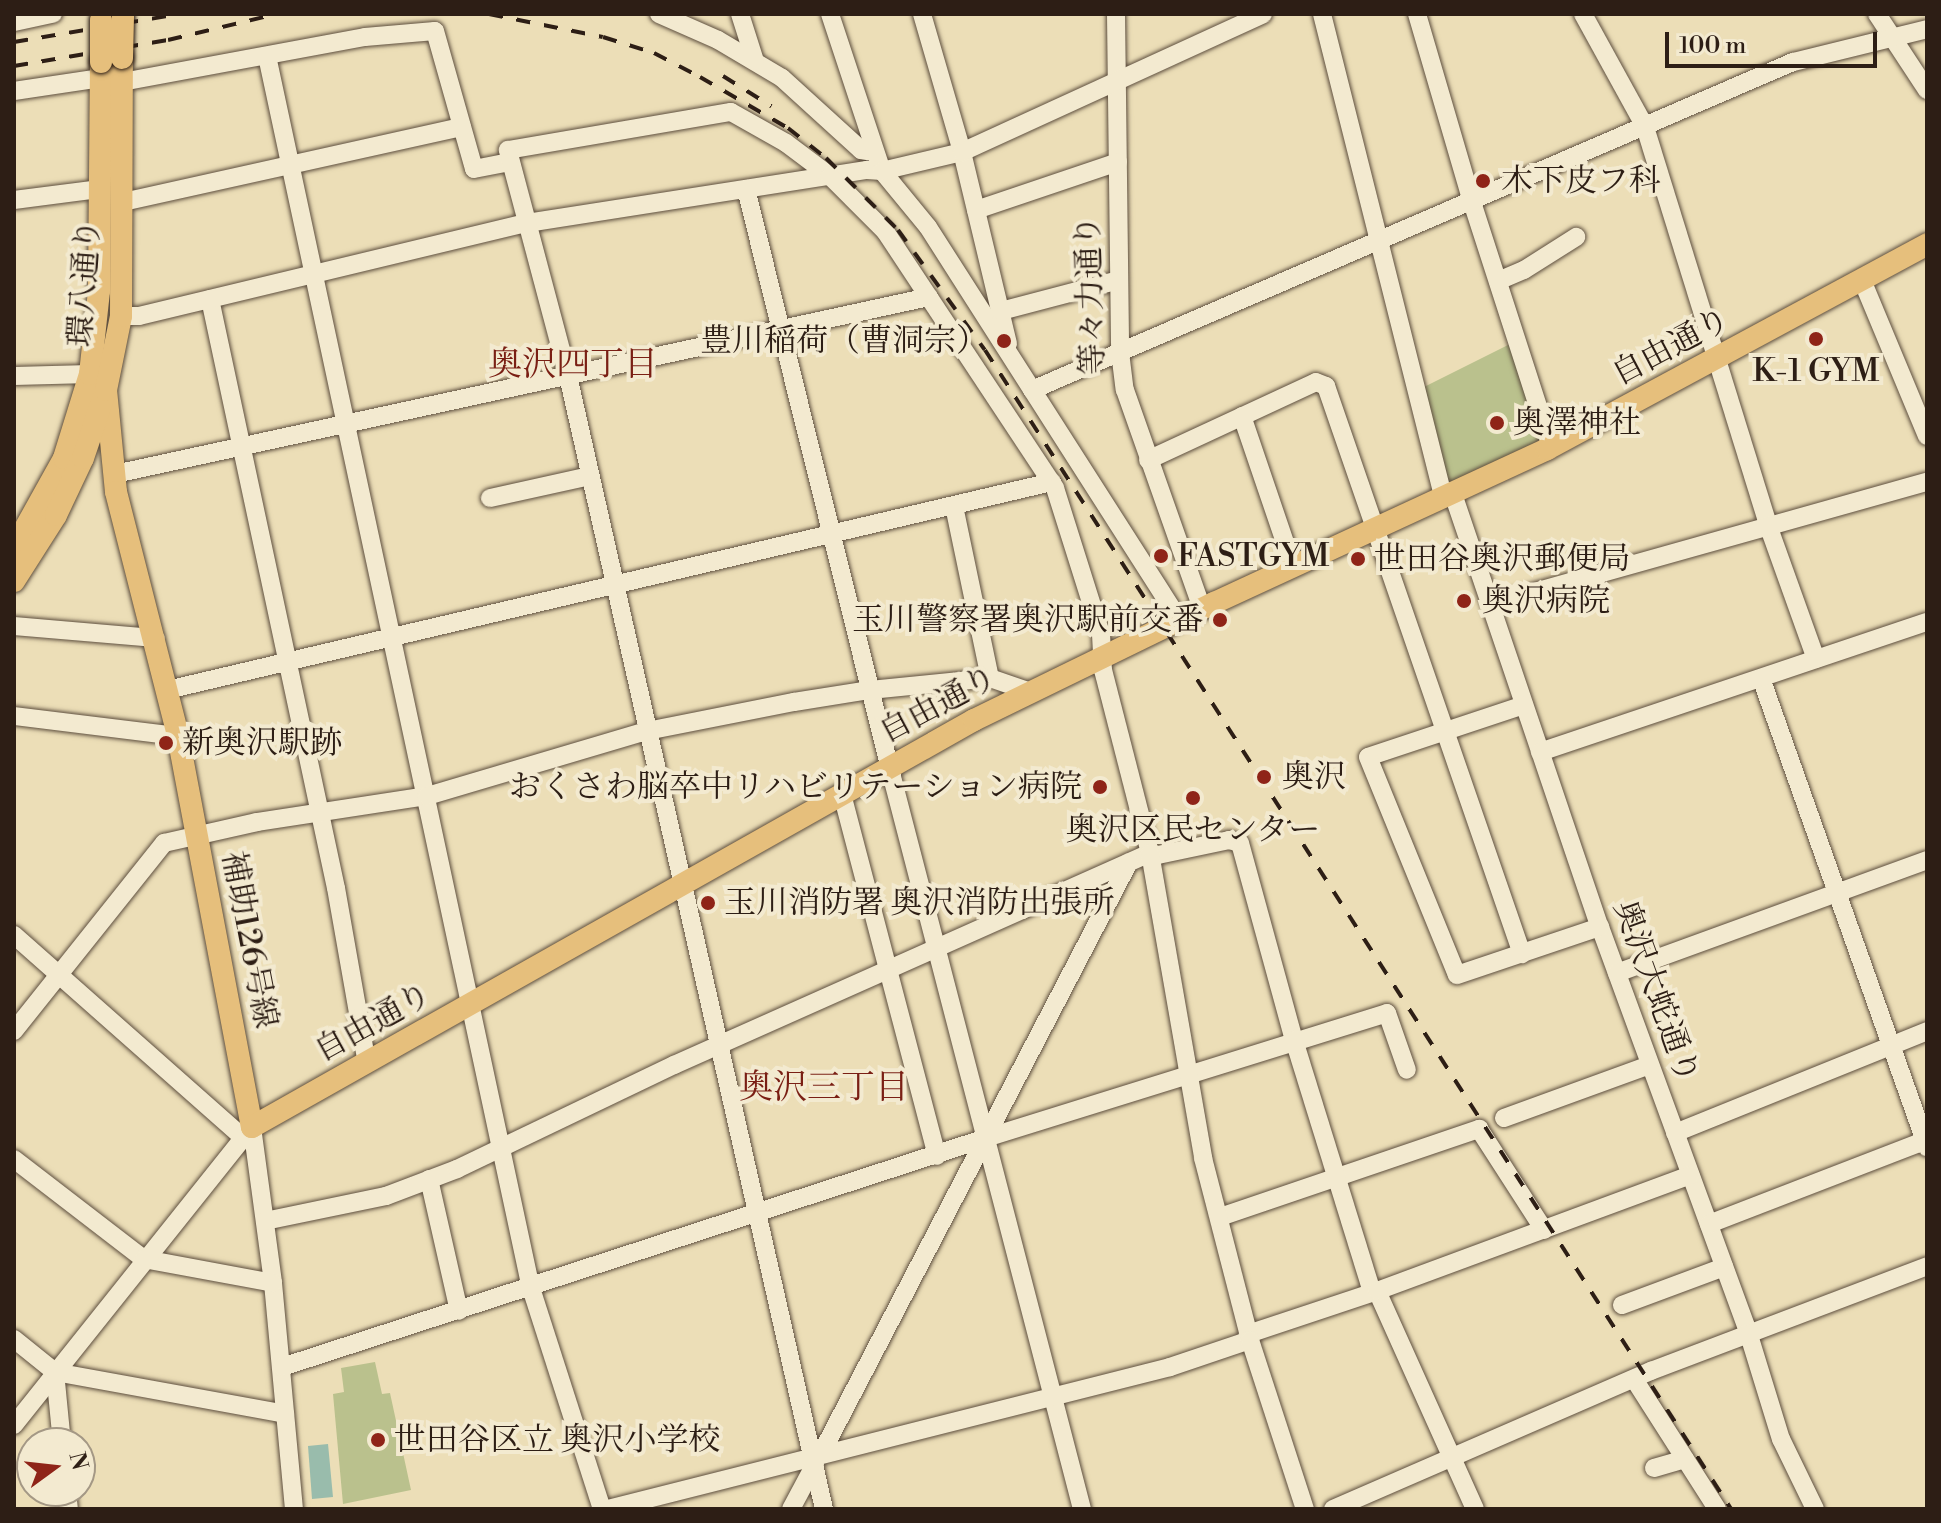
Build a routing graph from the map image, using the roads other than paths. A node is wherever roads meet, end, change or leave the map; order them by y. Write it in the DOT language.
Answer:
graph roads {
  1 [pos="53,14"];
  2 [pos="659,14"];
  3 [pos="740,14"];
  4 [pos="830,14"];
  5 [pos="922,14"];
  6 [pos="1116,14"];
  7 [pos="1263,14"];
  8 [pos="1322,14"];
  9 [pos="1417,14"];
  10 [pos="1583,14"];
  11 [pos="1877,14"];
  12 [pos="112,16"];
  13 [pos="14,22"];
  14 [pos="1927,29"];
  15 [pos="1892,37"];
  16 [pos="267,56"];
  17 [pos="755,61"];
  18 [pos="112,70"];
  19 [pos="1117,78"];
  20 [pos="1927,90"];
  21 [pos="14,91"];
  22 [pos="462,127"];
  23 [pos="1645,127"];
  24 [pos="874,152"];
  25 [pos="962,152"];
  26 [pos="510,162"];
  27 [pos="1118,162"];
  28 [pos="291,165"];
  29 [pos="882,171"];
  30 [pos="830,176"];
  31 [pos="100,189"];
  32 [pos="746,189"];
  33 [pos="14,200"];
  34 [pos="123,202"];
  35 [pos="1472,202"];
  36 [pos="976,210"];
  37 [pos="527,223"];
  38 [pos="1576,237"];
  39 [pos="1379,241"];
  40 [pos="1927,244"];
  41 [pos="315,274"];
  42 [pos="1119,280"];
  43 [pos="1862,280"];
  44 [pos="1498,281"];
  45 [pos="929,297"];
  46 [pos="210,299"];
  47 [pos="1001,311"];
  48 [pos="121,316"];
  49 [pos="781,330"];
  50 [pos="1120,352"];
  51 [pos="1011,359"];
  52 [pos="1717,359"];
  53 [pos="14,376"];
  54 [pos="568,376"];
  55 [pos="98,382"];
  56 [pos="1032,390"];
  57 [pos="1242,416"];
  58 [pos="346,424"];
  59 [pos="1927,436"];
  60 [pos="242,446"];
  61 [pos="1551,447"];
  62 [pos="1148,460"];
  63 [pos="115,474"];
  64 [pos="590,476"];
  65 [pos="1052,482"];
  66 [pos="1927,482"];
  67 [pos="1448,493"];
  68 [pos="490,498"];
  69 [pos="954,506"];
  70 [pos="1375,528"];
  71 [pos="1769,528"];
  72 [pos="832,535"];
  73 [pos="14,548"];
  74 [pos="1293,566"];
  75 [pos="14,581"];
  76 [pos="614,586"];
  77 [pos="1492,604"];
  78 [pos="1202,609"];
  79 [pos="1179,619"];
  80 [pos="1927,622"];
  81 [pos="14,626"];
  82 [pos="392,637"];
  83 [pos="155,638"];
  84 [pos="1104,658"];
  85 [pos="1816,659"];
  86 [pos="288,662"];
  87 [pos="990,678"];
  88 [pos="1761,678"];
  89 [pos="167,690"];
  90 [pos="870,690"];
  91 [pos="1031,692"];
  92 [pos="1524,705"];
  93 [pos="14,716"];
  94 [pos="647,731"];
  95 [pos="1446,732"];
  96 [pos="178,736"];
  97 [pos="1540,752"];
  98 [pos="890,767"];
  99 [pos="842,794"];
  100 [pos="427,796"];
  101 [pos="320,813"];
  102 [pos="197,835"];
  103 [pos="1150,853"];
  104 [pos="1927,860"];
  105 [pos="1129,862"];
  106 [pos="681,885"];
  107 [pos="1837,892"];
  108 [pos="1600,927"];
  109 [pos="14,935"];
  110 [pos="937,948"];
  111 [pos="1522,954"];
  112 [pos="888,971"];
  113 [pos="1617,973"];
  114 [pos="59,974"];
  115 [pos="470,1005"];
  116 [pos="14,1031"];
  117 [pos="1927,1031"];
  118 [pos="1294,1040"];
  119 [pos="1892,1045"];
  120 [pos="720,1046"];
  121 [pos="367,1063"];
  122 [pos="1650,1065"];
  123 [pos="1407,1070"];
  124 [pos="1189,1074"];
  125 [pos="1504,1118"];
  126 [pos="247,1132"];
  127 [pos="1675,1133"];
  128 [pos="986,1138"];
  129 [pos="1926,1143"];
  130 [pos="501,1149"];
  131 [pos="937,1156"];
  132 [pos="14,1159"];
  133 [pos="1690,1175"];
  134 [pos="429,1179"];
  135 [pos="1337,1179"];
  136 [pos="759,1214"];
  137 [pos="1220,1217"];
  138 [pos="265,1221"];
  139 [pos="1709,1224"];
  140 [pos="1544,1230"];
  141 [pos="144,1259"];
  142 [pos="1927,1266"];
  143 [pos="1724,1267"];
  144 [pos="273,1283"];
  145 [pos="531,1288"];
  146 [pos="1374,1292"];
  147 [pos="1622,1305"];
  148 [pos="459,1311"];
  149 [pos="1748,1332"];
  150 [pos="1249,1337"];
  151 [pos="14,1339"];
  152 [pos="282,1367"];
  153 [pos="55,1372"];
  154 [pos="1634,1379"];
  155 [pos="1052,1394"];
  156 [pos="285,1414"];
  157 [pos="14,1425"];
  158 [pos="60,1427"];
  159 [pos="816,1458"];
  160 [pos="1451,1458"];
  161 [pos="1685,1459"];
  162 [pos="1654,1468"];
  163 [pos="294,1509"];
  164 [pos="602,1509"];
  165 [pos="608,1509"];
  166 [pos="791,1509"];
  167 [pos="824,1509"];
  168 [pos="1082,1509"];
  169 [pos="1305,1509"];
  170 [pos="1333,1509"];
  171 [pos="1475,1509"];
  172 [pos="1717,1509"];
  173 [pos="1815,1509"];
  1 -- 13 [label="street"];
  2 -- 17 [label="street"];
  3 -- 17 [label="street"];
  4 -- 24 [label="street"];
  5 -- 25 [label="street"];
  6 -- 19 [label="street, 等々力通り"];
  7 -- 19 [label="street"];
  8 -- 39 [label="street, 奥沢大蛇通り"];
  9 -- 35 [label="street"];
  10 -- 23 [label="street"];
  11 -- 15 [label="street"];
  12 -- 18 [label="main road, 環八通り, bridge"];
  14 -- 15 [label="street"];
  15 -- 20 [label="street"];
  15 -- 23 [label="street"];
  16 -- 18 [label="street"];
  16 -- 22 [label="street"];
  16 -- 28 [label="street"];
  17 -- 24 [label="street"];
  18 -- 21 [label="street"];
  18 -- 31 [label="main road, 環八通り"];
  18 -- 34 [label="main road, 環八通り"];
  19 -- 25 [label="street"];
  19 -- 27 [label="street, 等々力通り"];
  22 -- 26 [label="street"];
  22 -- 28 [label="street"];
  23 -- 35 [label="street"];
  23 -- 52 [label="street"];
  24 -- 29 [label="street"];
  25 -- 29 [label="street"];
  25 -- 36 [label="street"];
  26 -- 30 [label="street"];
  26 -- 37 [label="street"];
  27 -- 36 [label="street"];
  27 -- 42 [label="street, 等々力通り"];
  28 -- 34 [label="street"];
  28 -- 41 [label="street"];
  29 -- 30 [label="street"];
  29 -- 51 [label="street"];
  30 -- 32 [label="street"];
  30 -- 45 [label="street"];
  31 -- 33 [label="street"];
  31 -- 55 [label="main road, 環八通り"];
  32 -- 37 [label="street"];
  32 -- 49 [label="street"];
  34 -- 48 [label="main road, 環八通り"];
  35 -- 39 [label="street"];
  35 -- 44 [label="street"];
  36 -- 47 [label="street"];
  37 -- 41 [label="street"];
  37 -- 54 [label="street"];
  38 -- 44 [label="street"];
  39 -- 50 [label="street"];
  39 -- 67 [label="street, 奥沢大蛇通り"];
  40 -- 43 [label="main road, 自由通り"];
  41 -- 46 [label="street"];
  41 -- 58 [label="street"];
  42 -- 47 [label="street"];
  42 -- 50 [label="street, 等々力通り"];
  43 -- 52 [label="main road, 自由通り"];
  43 -- 59 [label="street"];
  44 -- 61 [label="street"];
  45 -- 49 [label="street"];
  45 -- 65 [label="street"];
  46 -- 48 [label="street"];
  46 -- 60 [label="street"];
  47 -- 51 [label="street"];
  48 -- 55 [label="main road, 環八通り"];
  49 -- 54 [label="street"];
  49 -- 72 [label="street"];
  50 -- 56 [label="street"];
  50 -- 62 [label="street, 等々力通り"];
  51 -- 56 [label="street"];
  52 -- 61 [label="main road, 自由通り"];
  52 -- 71 [label="street"];
  53 -- 55 [label="street"];
  54 -- 58 [label="street"];
  54 -- 64 [label="street"];
  55 -- 63 [label="main road, 補助126号線"];
  55 -- 73 [label="main road, 環八通り"];
  55 -- 75 [label="main road, 環八通り"];
  56 -- 79 [label="street"];
  57 -- 62 [label="street"];
  57 -- 70 [label="street"];
  57 -- 74 [label="street"];
  58 -- 60 [label="street"];
  58 -- 82 [label="street"];
  60 -- 63 [label="street"];
  60 -- 86 [label="street"];
  61 -- 67 [label="main road, 自由通り"];
  62 -- 78 [label="street, 等々力通り"];
  63 -- 83 [label="main road, 補助126号線"];
  64 -- 68 [label="street"];
  64 -- 76 [label="street"];
  65 -- 69 [label="street"];
  65 -- 84 [label="street"];
  66 -- 71 [label="street"];
  67 -- 70 [label="main road, 自由通り"];
  67 -- 77 [label="street, 奥沢大蛇通り"];
  69 -- 72 [label="street"];
  69 -- 87 [label="street"];
  70 -- 74 [label="main road, 自由通り"];
  70 -- 95 [label="street"];
  71 -- 77 [label="street"];
  71 -- 85 [label="street"];
  72 -- 76 [label="street"];
  72 -- 90 [label="street"];
  74 -- 78 [label="main road, 自由通り"];
  76 -- 82 [label="street"];
  76 -- 94 [label="street"];
  77 -- 92 [label="street, 奥沢大蛇通り"];
  78 -- 79 [label="main road, 自由通り"];
  79 -- 84 [label="main road, 自由通り"];
  80 -- 85 [label="street"];
  81 -- 83 [label="street"];
  82 -- 86 [label="street"];
  82 -- 100 [label="street"];
  83 -- 89 [label="main road, 補助126号線"];
  84 -- 91 [label="main road, 自由通り"];
  84 -- 103 [label="street"];
  85 -- 88 [label="street"];
  86 -- 89 [label="street"];
  86 -- 101 [label="street"];
  87 -- 90 [label="street"];
  87 -- 91 [label="street"];
  88 -- 97 [label="street"];
  88 -- 107 [label="street"];
  89 -- 96 [label="main road, 補助126号線"];
  90 -- 94 [label="street"];
  90 -- 98 [label="street"];
  91 -- 98 [label="main road, 自由通り"];
  92 -- 95 [label="street"];
  92 -- 97 [label="street, 奥沢大蛇通り"];
  93 -- 96 [label="street"];
  94 -- 100 [label="street"];
  94 -- 106 [label="street"];
  95 -- 111 [label="street"];
  95 -- 111 [label="street"];
  96 -- 102 [label="main road, 補助126号線"];
  97 -- 108 [label="street, 奥沢大蛇通り"];
  98 -- 99 [label="main road, 自由通り"];
  98 -- 110 [label="street"];
  99 -- 106 [label="main road, 自由通り"];
  99 -- 112 [label="street"];
  100 -- 101 [label="street"];
  100 -- 115 [label="street"];
  101 -- 102 [label="street"];
  101 -- 121 [label="street"];
  102 -- 114 [label="street"];
  102 -- 126 [label="main road, 補助126号線"];
  103 -- 105 [label="street"];
  103 -- 118 [label="street"];
  103 -- 124 [label="street"];
  104 -- 107 [label="street"];
  105 -- 110 [label="street"];
  105 -- 128 [label="street"];
  106 -- 115 [label="main road, 自由通り"];
  106 -- 120 [label="street"];
  107 -- 113 [label="street"];
  107 -- 119 [label="street"];
  108 -- 111 [label="street"];
  108 -- 113 [label="street, 奥沢大蛇通り"];
  109 -- 114 [label="street"];
  110 -- 112 [label="street"];
  110 -- 128 [label="street"];
  112 -- 120 [label="street"];
  112 -- 131 [label="street"];
  113 -- 122 [label="street, 奥沢大蛇通り"];
  114 -- 116 [label="street"];
  114 -- 126 [label="street"];
  115 -- 121 [label="main road, 自由通り"];
  115 -- 130 [label="street"];
  117 -- 119 [label="street"];
  118 -- 123 [label="street"];
  118 -- 124 [label="street"];
  118 -- 135 [label="street"];
  119 -- 127 [label="street"];
  119 -- 129 [label="street"];
  120 -- 130 [label="street"];
  120 -- 136 [label="street"];
  121 -- 126 [label="main road, 自由通り"];
  122 -- 125 [label="street"];
  122 -- 127 [label="street, 奥沢大蛇通り"];
  124 -- 128 [label="street"];
  124 -- 137 [label="street"];
  126 -- 138 [label="street, 補助126号線"];
  126 -- 141 [label="street, 自由通り"];
  127 -- 133 [label="street, 奥沢大蛇通り"];
  128 -- 131 [label="street"];
  128 -- 155 [label="street"];
  128 -- 159 [label="street"];
  129 -- 139 [label="street"];
  130 -- 134 [label="street"];
  130 -- 145 [label="street"];
  131 -- 136 [label="street"];
  132 -- 141 [label="street"];
  133 -- 139 [label="street, 奥沢大蛇通り"];
  133 -- 140 [label="street"];
  134 -- 138 [label="street"];
  134 -- 148 [label="street"];
  135 -- 137 [label="street"];
  135 -- 140 [label="street"];
  135 -- 146 [label="street"];
  136 -- 145 [label="street"];
  136 -- 159 [label="street"];
  137 -- 150 [label="street"];
  138 -- 144 [label="street, 補助126号線"];
  139 -- 143 [label="street, 奥沢大蛇通り"];
  140 -- 146 [label="street"];
  141 -- 144 [label="street"];
  141 -- 153 [label="street, 自由通り"];
  142 -- 149 [label="street"];
  143 -- 147 [label="street"];
  143 -- 149 [label="street, 奥沢大蛇通り"];
  144 -- 152 [label="street, 補助126号線"];
  145 -- 148 [label="street"];
  145 -- 164 [label="street"];
  146 -- 150 [label="street"];
  146 -- 160 [label="street"];
  148 -- 152 [label="street"];
  149 -- 154 [label="street"];
  149 -- 173 [label="street, 奥沢大蛇通り"];
  150 -- 155 [label="street"];
  150 -- 169 [label="street"];
  151 -- 153 [label="street"];
  152 -- 156 [label="street, 補助126号線"];
  153 -- 156 [label="street"];
  153 -- 157 [label="street, 自由通り"];
  153 -- 158 [label="street"];
  154 -- 160 [label="street"];
  154 -- 161 [label="street"];
  155 -- 159 [label="street"];
  155 -- 168 [label="street"];
  156 -- 163 [label="street, 補助126号線"];
  159 -- 165 [label="street"];
  159 -- 166 [label="street"];
  159 -- 167 [label="street"];
  160 -- 170 [label="street"];
  160 -- 171 [label="street"];
  161 -- 162 [label="street"];
  161 -- 172 [label="street"];
}
